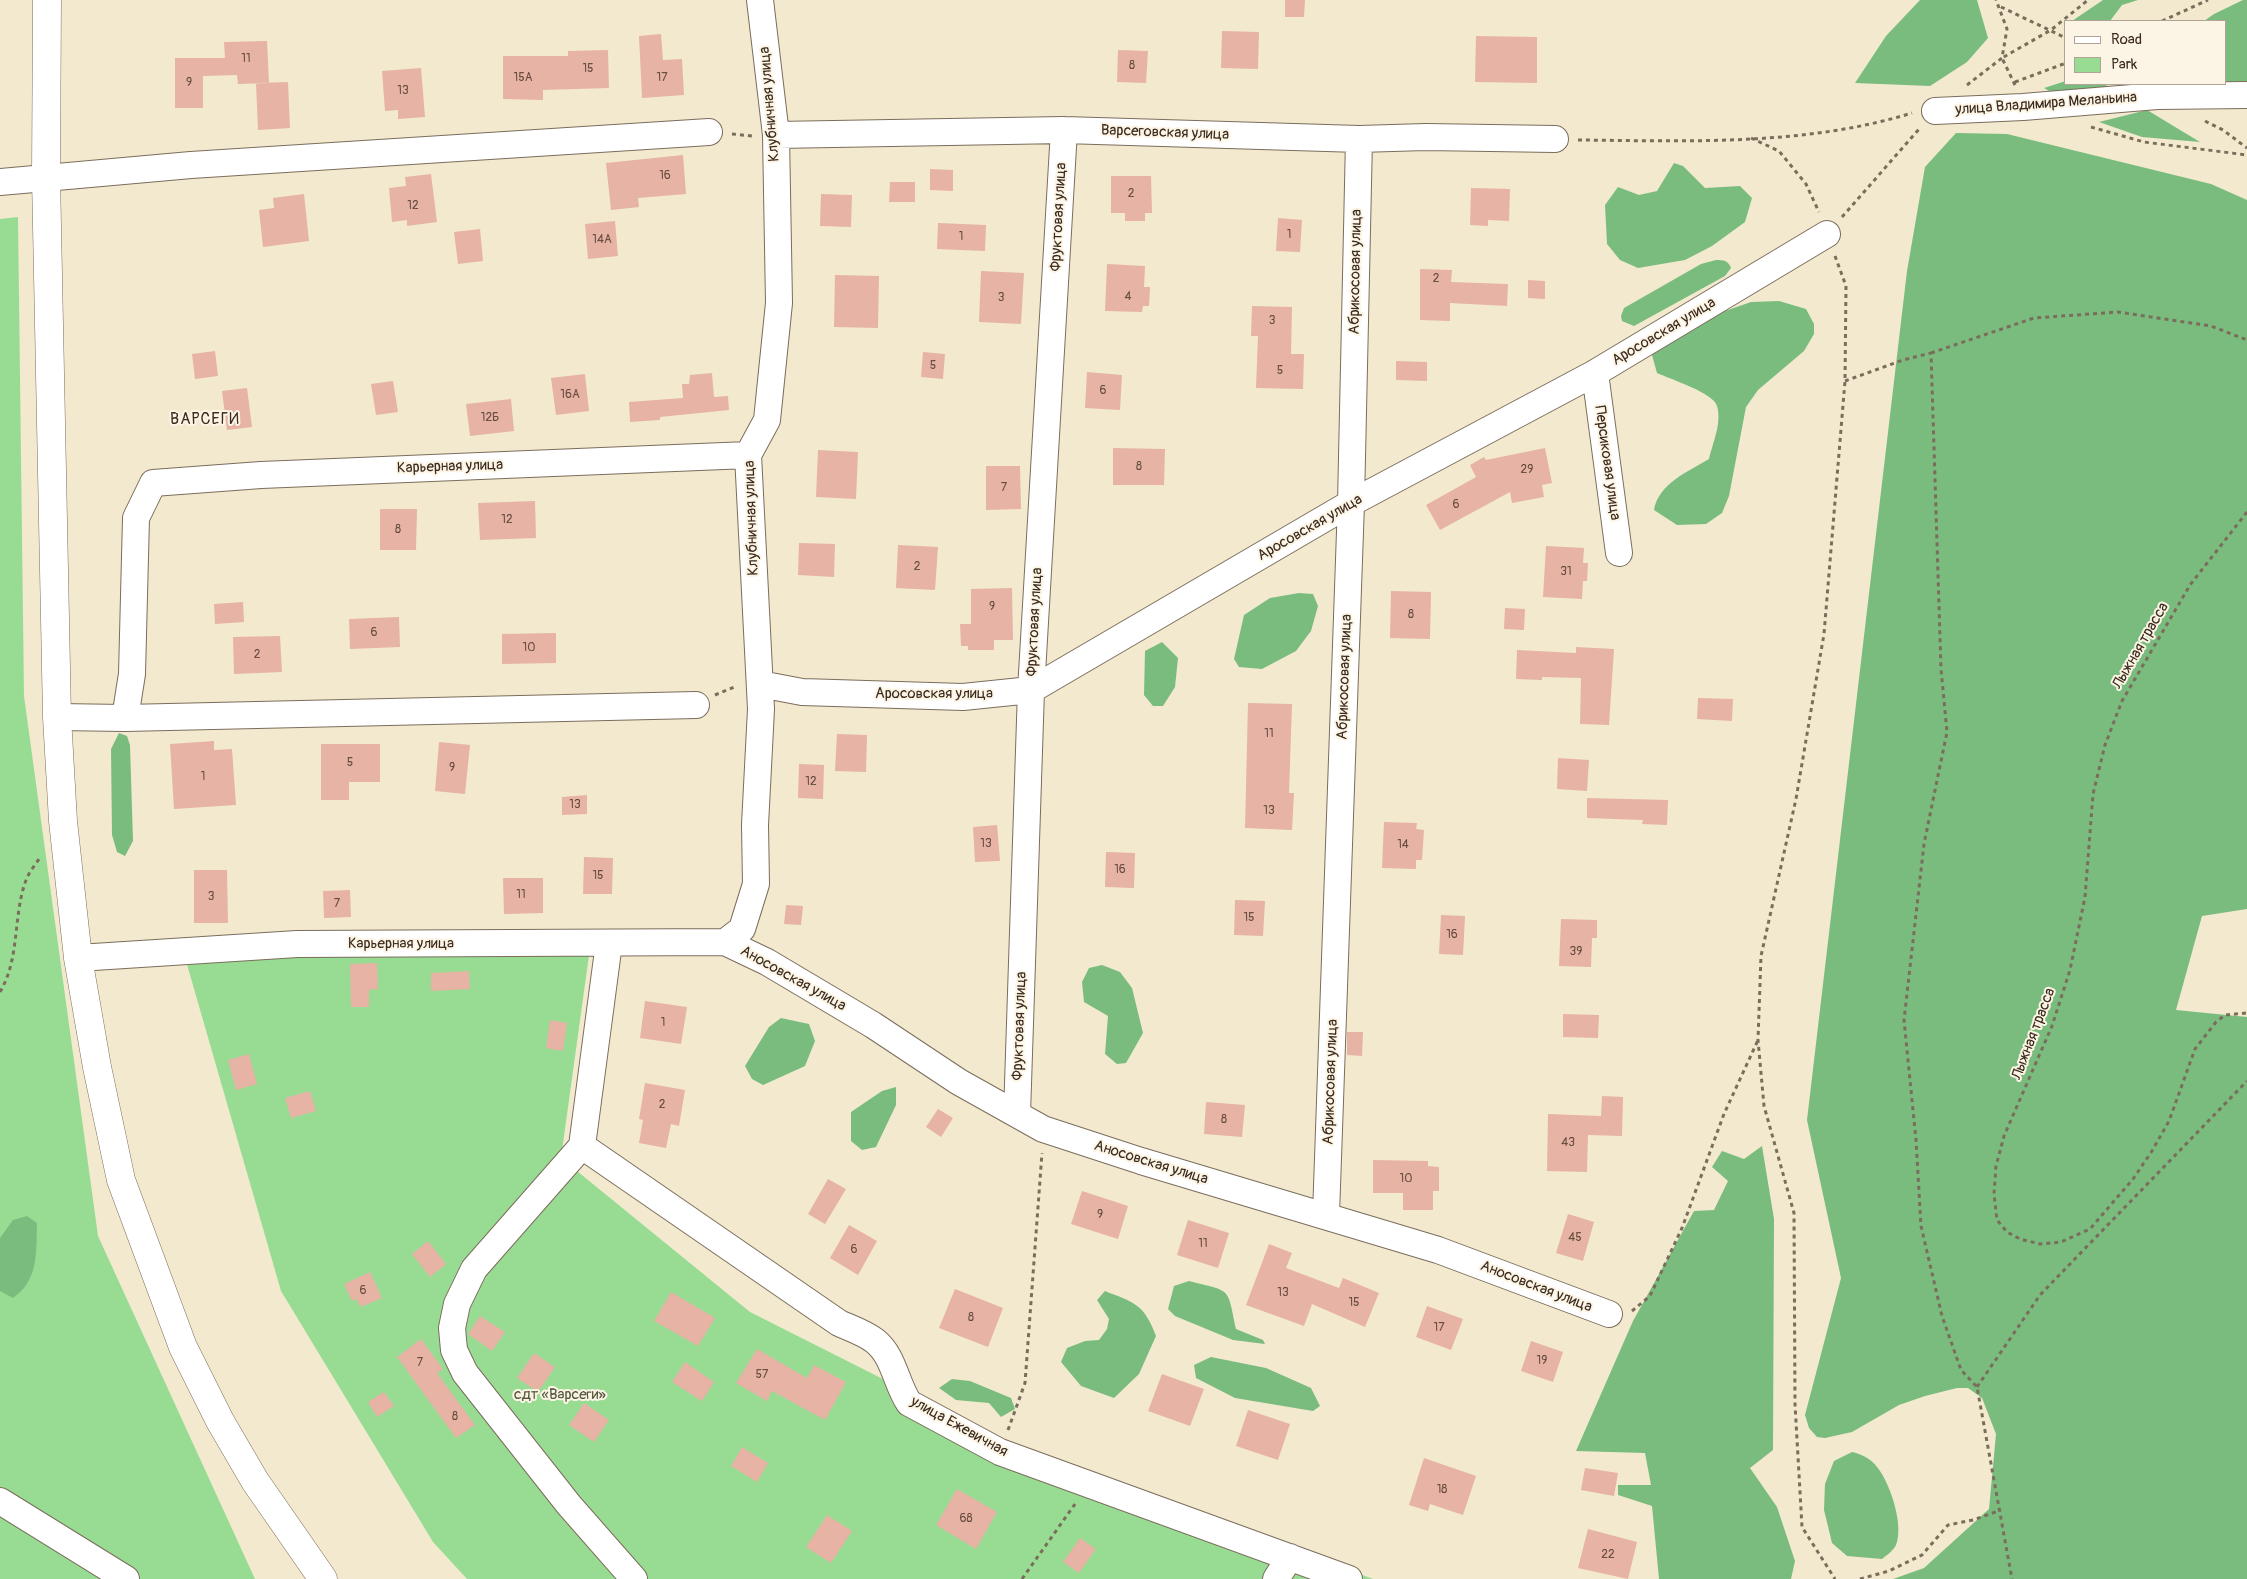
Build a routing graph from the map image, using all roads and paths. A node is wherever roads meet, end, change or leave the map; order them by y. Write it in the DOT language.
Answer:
graph roads {
  1 [pos="47,0"];
  2 [pos="760,0"];
  3 [pos="1996,0"];
  4 [pos="2088,0"];
  5 [pos="2208,0"];
  6 [pos="2000,6"];
  7 [pos="2164,20"];
  8 [pos="2051,30"];
  9 [pos="2064,37"];
  10 [pos="2002,58"];
  11 [pos="2064,64"];
  12 [pos="2005,86"];
  13 [pos="1965,87"];
  14 [pos="2247,95"];
  15 [pos="1935,111"];
  16 [pos="1064,130"];
  17 [pos="709,132"];
  18 [pos="776,135"];
  19 [pos="1751,138"];
  20 [pos="1359,139"];
  21 [pos="1555,139"];
  22 [pos="46,176"];
  23 [pos="0,182"];
  24 [pos="1827,234"];
  25 [pos="2247,340"];
  26 [pos="1931,353"];
  27 [pos="1595,373"];
  28 [pos="1845,381"];
  29 [pos="748,455"];
  30 [pos="1352,503"];
  31 [pos="2247,512"];
  32 [pos="1619,552"];
  33 [pos="760,684"];
  34 [pos="1031,690"];
  35 [pos="696,705"];
  36 [pos="57,717"];
  37 [pos="125,718"];
  38 [pos="42,855"];
  39 [pos="726,942"];
  40 [pos="609,943"];
  41 [pos="78,958"];
  42 [pos="0,992"];
  43 [pos="2247,1013"];
  44 [pos="1758,1040"];
  45 [pos="2247,1081"];
  46 [pos="1017,1114"];
  47 [pos="1043,1129"];
  48 [pos="582,1146"];
  49 [pos="1326,1215"];
  50 [pos="1608,1314"];
  51 [pos="1977,1387"];
  52 [pos="1000,1452"];
  53 [pos="1090,1483"];
  54 [pos="0,1501"];
  55 [pos="2001,1510"];
  56 [pos="1290,1557"];
  57 [pos="126,1579"];
  58 [pos="323,1579"];
  59 [pos="634,1579"];
  60 [pos="1022,1579"];
  61 [pos="1276,1579"];
  62 [pos="1349,1579"];
  63 [pos="1835,1579"];
  64 [pos="1860,1579"];
  65 [pos="2012,1579"];
  1 -- 22 [label="main road"];
  2 -- 18 [label="street, Клубничная улица"];
  3 -- 6 [label="path"];
  4 -- 8 [label="path"];
  5 -- 7 [label="path"];
  6 -- 8 [label="path"];
  6 -- 10 [label="path"];
  8 -- 9 [label="path"];
  8 -- 10 [label="path"];
  10 -- 13 [label="path"];
  11 -- 12 [label="path"];
  14 -- 15 [label="street, улица Владимира Меланьина"];
  15 -- 19 [label="path"];
  15 -- 24 [label="path"];
  16 -- 18 [label="street, Варсеговская улица"];
  16 -- 20 [label="street, Варсеговская улица"];
  16 -- 34 [label="street, Фруктовая улица"];
  17 -- 18 [label="path"];
  17 -- 22 [label="street"];
  18 -- 29 [label="street, Клубничная улица"];
  19 -- 21 [label="path"];
  19 -- 24 [label="path"];
  20 -- 21 [label="street, Варсеговская улица"];
  20 -- 30 [label="street, Абрикосовая улица"];
  22 -- 23 [label="street"];
  22 -- 36 [label="main road"];
  24 -- 27 [label="street, Аросовская улица"];
  24 -- 28 [label="path"];
  25 -- 26 [label="path"];
  26 -- 28 [label="path"];
  26 -- 51 [label="path"];
  27 -- 30 [label="street, Аросовская улица"];
  27 -- 32 [label="street, Персиковая улица"];
  28 -- 44 [label="path"];
  29 -- 33 [label="street, Клубничная улица"];
  29 -- 37 [label="street, Карьерная улица"];
  30 -- 34 [label="street, Аросовская улица"];
  30 -- 49 [label="street, Абрикосовая улица"];
  31 -- 43 [label="path, Лыжная трасса"];
  33 -- 34 [label="street, Аросовская улица"];
  33 -- 35 [label="path"];
  33 -- 39 [label="street, Клубничная улица"];
  34 -- 46 [label="street, Фруктовая улица"];
  35 -- 37 [label="street"];
  36 -- 37 [label="street"];
  36 -- 41 [label="main road"];
  38 -- 42 [label="path"];
  39 -- 40 [label="street, Карьерная улица"];
  39 -- 46 [label="street, Аносовская улица"];
  40 -- 41 [label="street, Карьерная улица"];
  40 -- 48 [label="street"];
  41 -- 58 [label="main road"];
  44 -- 50 [label="path"];
  44 -- 63 [label="path"];
  45 -- 51 [label="path"];
  46 -- 47 [label="street, Аносовская улица"];
  47 -- 49 [label="street, Аносовская улица"];
  47 -- 52 [label="path"];
  48 -- 52 [label="street, улица Ежевичная"];
  48 -- 59 [label="street"];
  49 -- 50 [label="street, Аносовская улица"];
  51 -- 55 [label="path"];
  52 -- 53 [label="street, улица Ежевичная"];
  53 -- 56 [label="street, улица Ежевичная"];
  53 -- 60 [label="path"];
  54 -- 57 [label="street"];
  55 -- 64 [label="path"];
  55 -- 65 [label="path"];
  56 -- 61 [label="street"];
  56 -- 62 [label="street, улица Ежевичная"];
}
